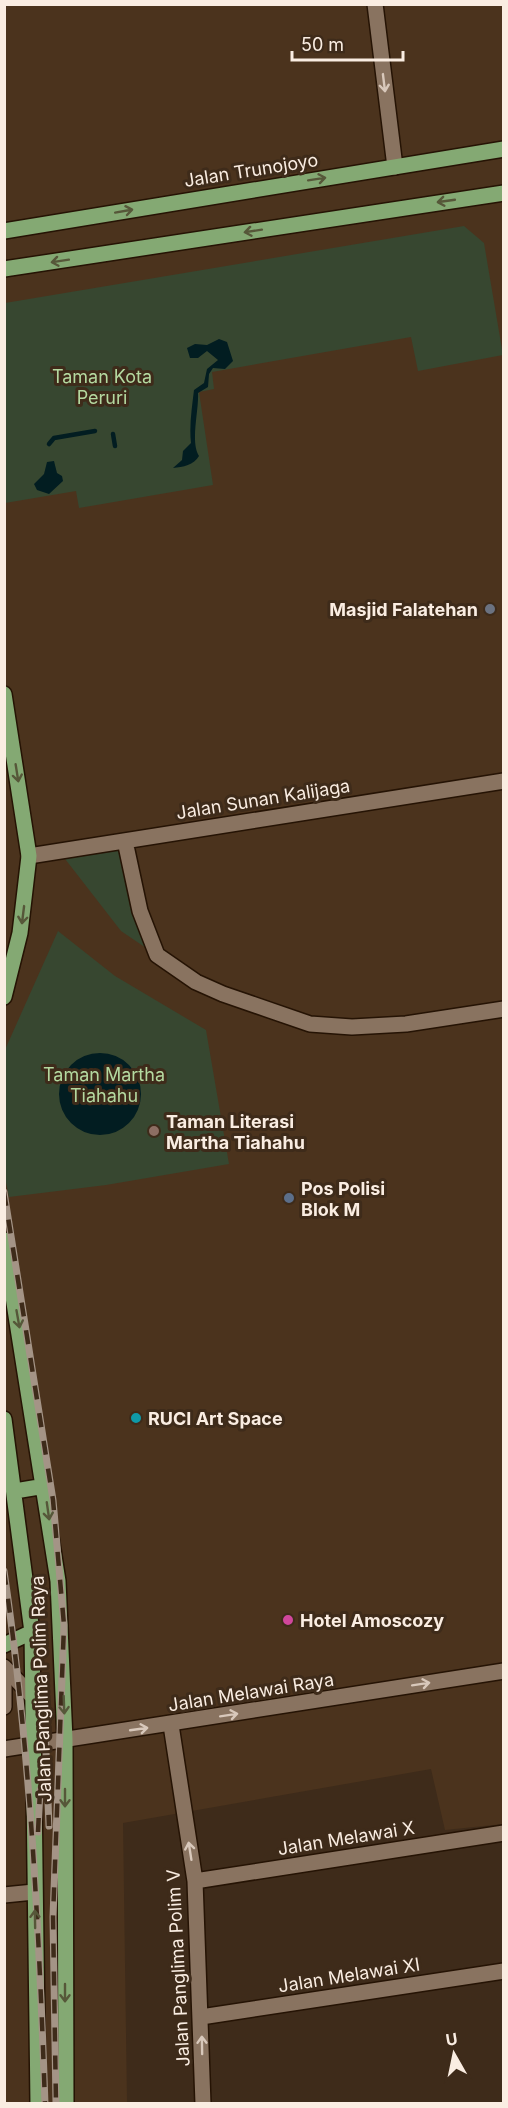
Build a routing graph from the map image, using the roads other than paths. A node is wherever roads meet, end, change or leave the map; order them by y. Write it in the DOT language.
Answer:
graph roads {
  1 [pos="375,4"];
  2 [pos="504,149"];
  3 [pos="395,166"];
  4 [pos="497,194"];
  5 [pos="504,204"];
  6 [pos="4,231"];
  7 [pos="8,270"];
  8 [pos="4,694"];
  9 [pos="504,781"];
  10 [pos="125,841"];
  11 [pos="29,856"];
  12 [pos="4,997"];
  13 [pos="504,1010"];
  14 [pos="4,1240"];
  15 [pos="4,1419"];
  16 [pos="45,1486"];
  17 [pos="15,1491"];
  18 [pos="32,1632"];
  19 [pos="4,1645"];
  20 [pos="4,1667"];
  21 [pos="504,1671"];
  22 [pos="4,1686"];
  23 [pos="33,1698"];
  24 [pos="4,1707"];
  25 [pos="171,1725"];
  26 [pos="65,1740"];
  27 [pos="33,1744"];
  28 [pos="4,1749"];
  29 [pos="504,1833"];
  30 [pos="195,1881"];
  31 [pos="34,1893"];
  32 [pos="4,1894"];
  33 [pos="504,1971"];
  34 [pos="201,2017"];
  35 [pos="38,2103"];
  36 [pos="66,2103"];
  37 [pos="203,2103"];
  1 -- 3 [label="street, one-way"];
  2 -- 3 [label="main road, Jalan Trunojoyo"];
  6 -- 3 [label="main road, Jalan Trunojoyo, one-way"];
  4 -- 5 [label="street"];
  4 -- 7 [label="main road, one-way"];
  8 -- 11 [label="main road, one-way"];
  9 -- 10 [label="street, Jalan Sunan Kalijaga"];
  10 -- 11 [label="street, Jalan Sunan Kalijaga"];
  10 -- 13 [label="street"];
  11 -- 12 [label="main road, one-way"];
  14 -- 16 [label="main road, Jalan Panglima Polim Raya, one-way"];
  15 -- 17 [label="main road, Jalan Panglima Polim Raya"];
  16 -- 17 [label="main road"];
  16 -- 26 [label="main road, Jalan Panglima Polim Raya, one-way"];
  17 -- 18 [label="main road, Jalan Panglima Polim Raya"];
  18 -- 19 [label="main road"];
  18 -- 23 [label="main road, Jalan Panglima Polim Raya"];
  20 -- 23 [label="street"];
  25 -- 21 [label="street, Jalan Melawai Raya, one-way"];
  22 -- 24 [label="street"];
  23 -- 27 [label="main road, Jalan Panglima Polim Raya"];
  26 -- 25 [label="street, Jalan Melawai Raya, one-way"];
  30 -- 25 [label="street, Jalan Panglima Polim V, one-way"];
  26 -- 27 [label="street, Jalan Melawai Raya"];
  26 -- 36 [label="main road, Jalan Panglima Polim Raya, one-way"];
  27 -- 28 [label="street, Jalan Melawai Raya"];
  27 -- 31 [label="main road, Jalan Panglima Polim Raya"];
  29 -- 30 [label="street, Jalan Melawai X"];
  30 -- 34 [label="street, Jalan Panglima Polim V"];
  31 -- 32 [label="street"];
  35 -- 31 [label="main road, Jalan Panglima Polim Raya, one-way"];
  33 -- 34 [label="street, Jalan Melawai XI"];
  37 -- 34 [label="street, Jalan Panglima Polim V, one-way"];
}
